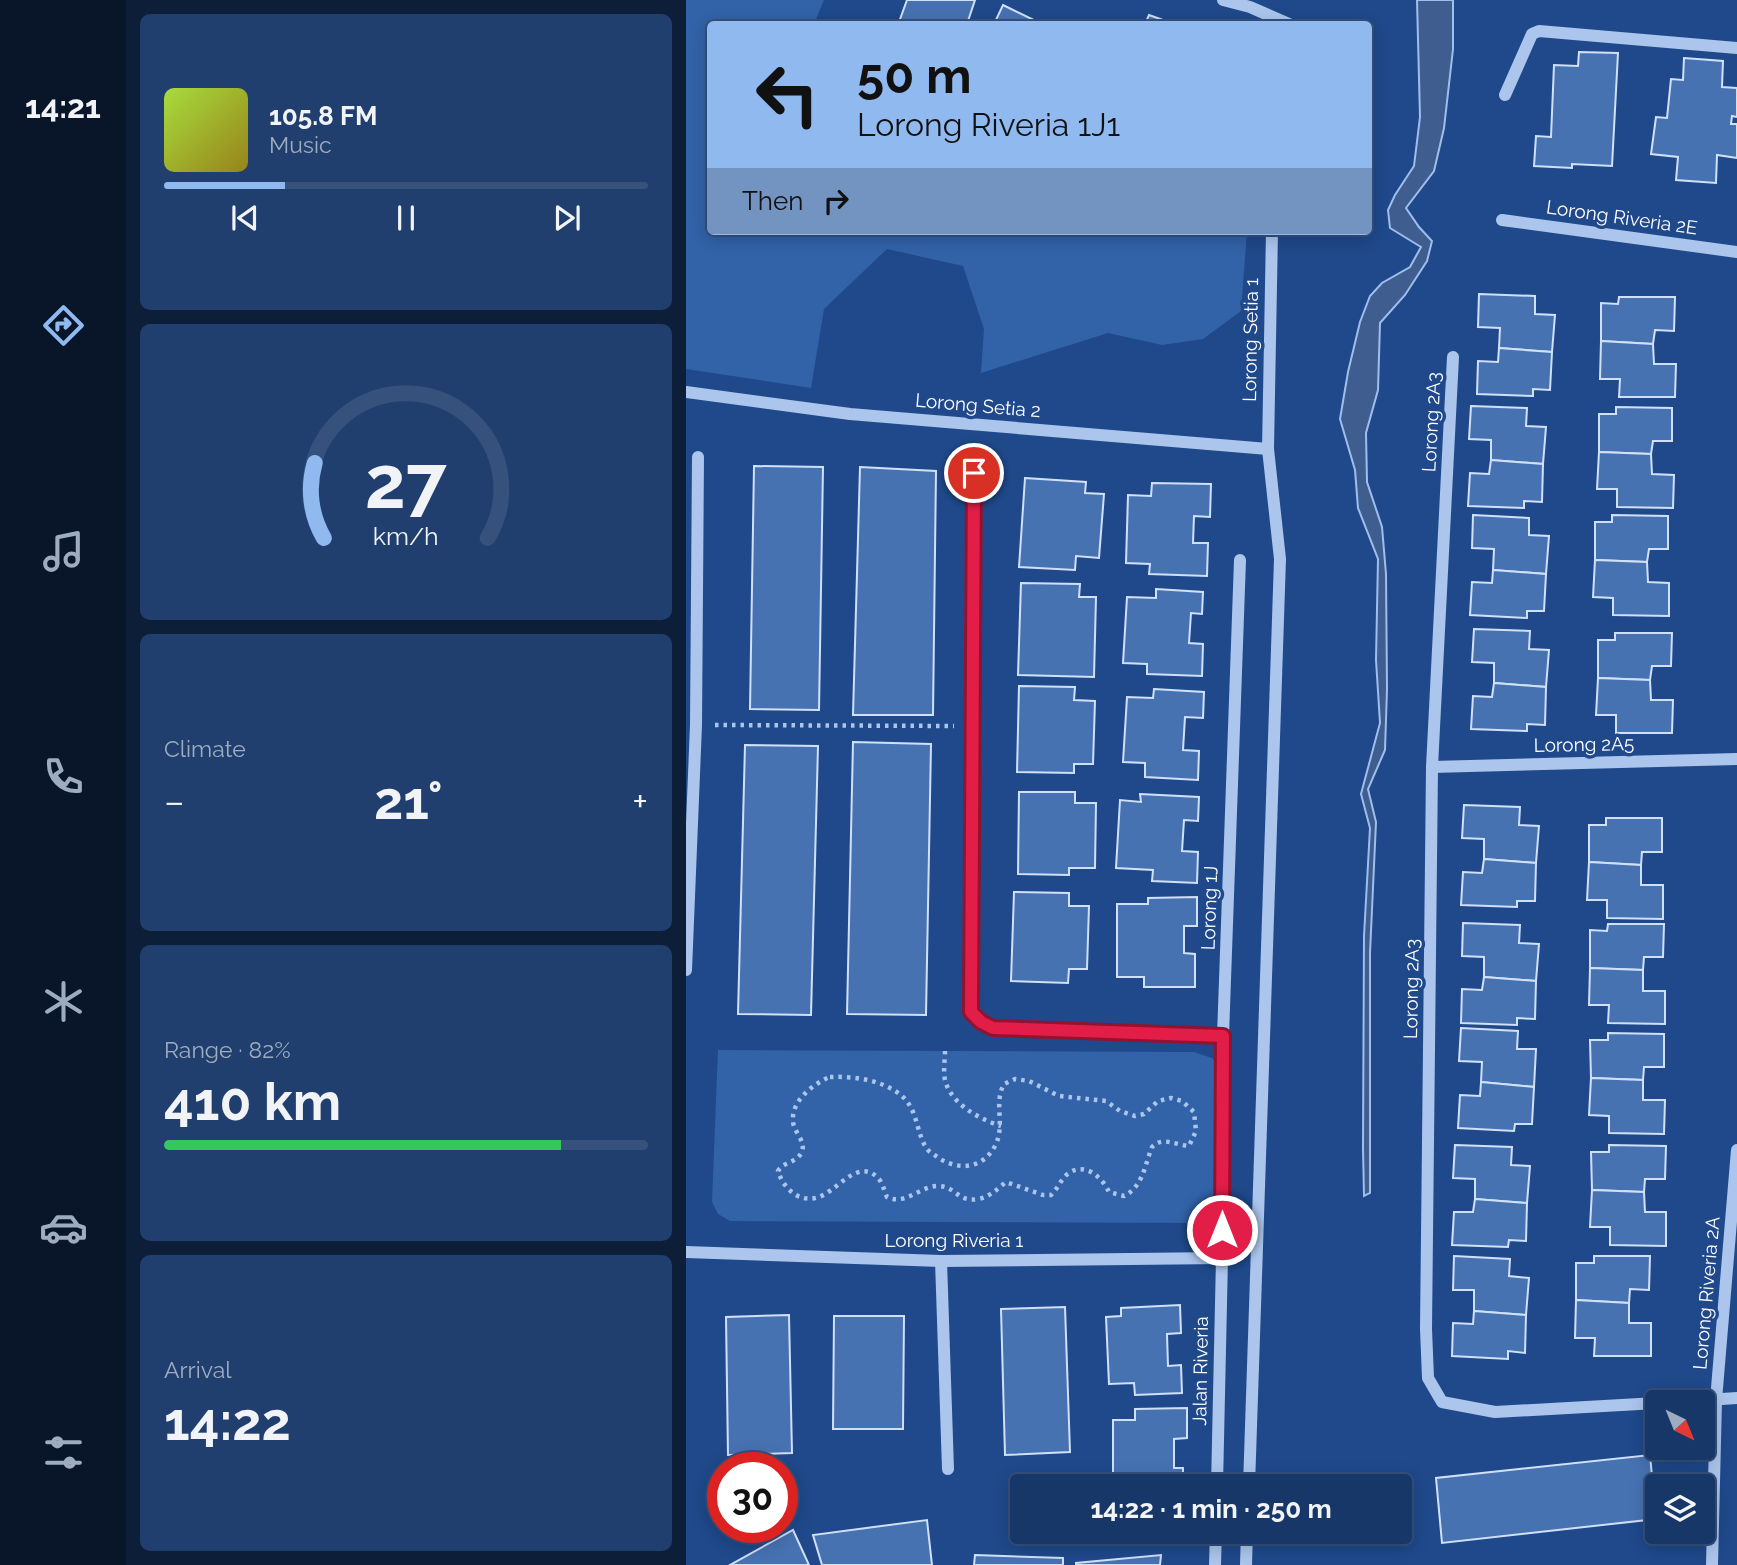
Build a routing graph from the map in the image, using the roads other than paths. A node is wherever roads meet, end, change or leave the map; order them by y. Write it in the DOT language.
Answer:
graph roads {
  1 [pos="1223,0"];
  2 [pos="1282,21"];
  3 [pos="1737,48"];
  4 [pos="1505,94"];
  5 [pos="1502,220"];
  6 [pos="1272,235"];
  7 [pos="1737,252"];
  8 [pos="1453,357"];
  9 [pos="686,391"];
  10 [pos="1268,449"];
  11 [pos="698,457"];
  12 [pos="974,473"];
  13 [pos="1240,561"];
  14 [pos="1737,759"];
  15 [pos="1432,767"];
  16 [pos="686,970"];
  17 [pos="1223,1036"];
  18 [pos="1737,1150"];
  19 [pos="686,1252"];
  20 [pos="1222,1258"];
  21 [pos="941,1261"];
  22 [pos="1737,1398"];
  23 [pos="1716,1400"];
  24 [pos="1645,1404"];
  25 [pos="948,1469"];
  26 [pos="1217,1474"];
  27 [pos="1249,1474"];
  28 [pos="1216,1544"];
  29 [pos="1247,1544"];
  30 [pos="1215,1565"];
  31 [pos="1246,1565"];
  32 [pos="1712,1565"];
  1 -- 2 [label="street"];
  3 -- 4 [label="street"];
  5 -- 7 [label="street, Lorong Riveria 2E"];
  6 -- 10 [label="street, Lorong Setia 1"];
  8 -- 15 [label="street, Lorong 2A3"];
  9 -- 10 [label="street, Lorong Setia 2"];
  10 -- 27 [label="street, Lorong Setia 1"];
  11 -- 16 [label="street"];
  12 -- 17 [label="street"];
  13 -- 17 [label="street, Lorong 1J"];
  14 -- 15 [label="street, Lorong 2A5"];
  15 -- 24 [label="street, Lorong 2A3"];
  17 -- 20 [label="street, Lorong 1J"];
  18 -- 23 [label="street, Lorong Riveria 2A"];
  19 -- 21 [label="street, Lorong Riveria 1"];
  20 -- 21 [label="street, Lorong Riveria 1"];
  20 -- 26 [label="street, Jalan Riveria"];
  21 -- 25 [label="street"];
  22 -- 23 [label="street"];
  23 -- 32 [label="street, Lorong Riveria 2A"];
  28 -- 30 [label="street"];
  29 -- 31 [label="street"];
}
